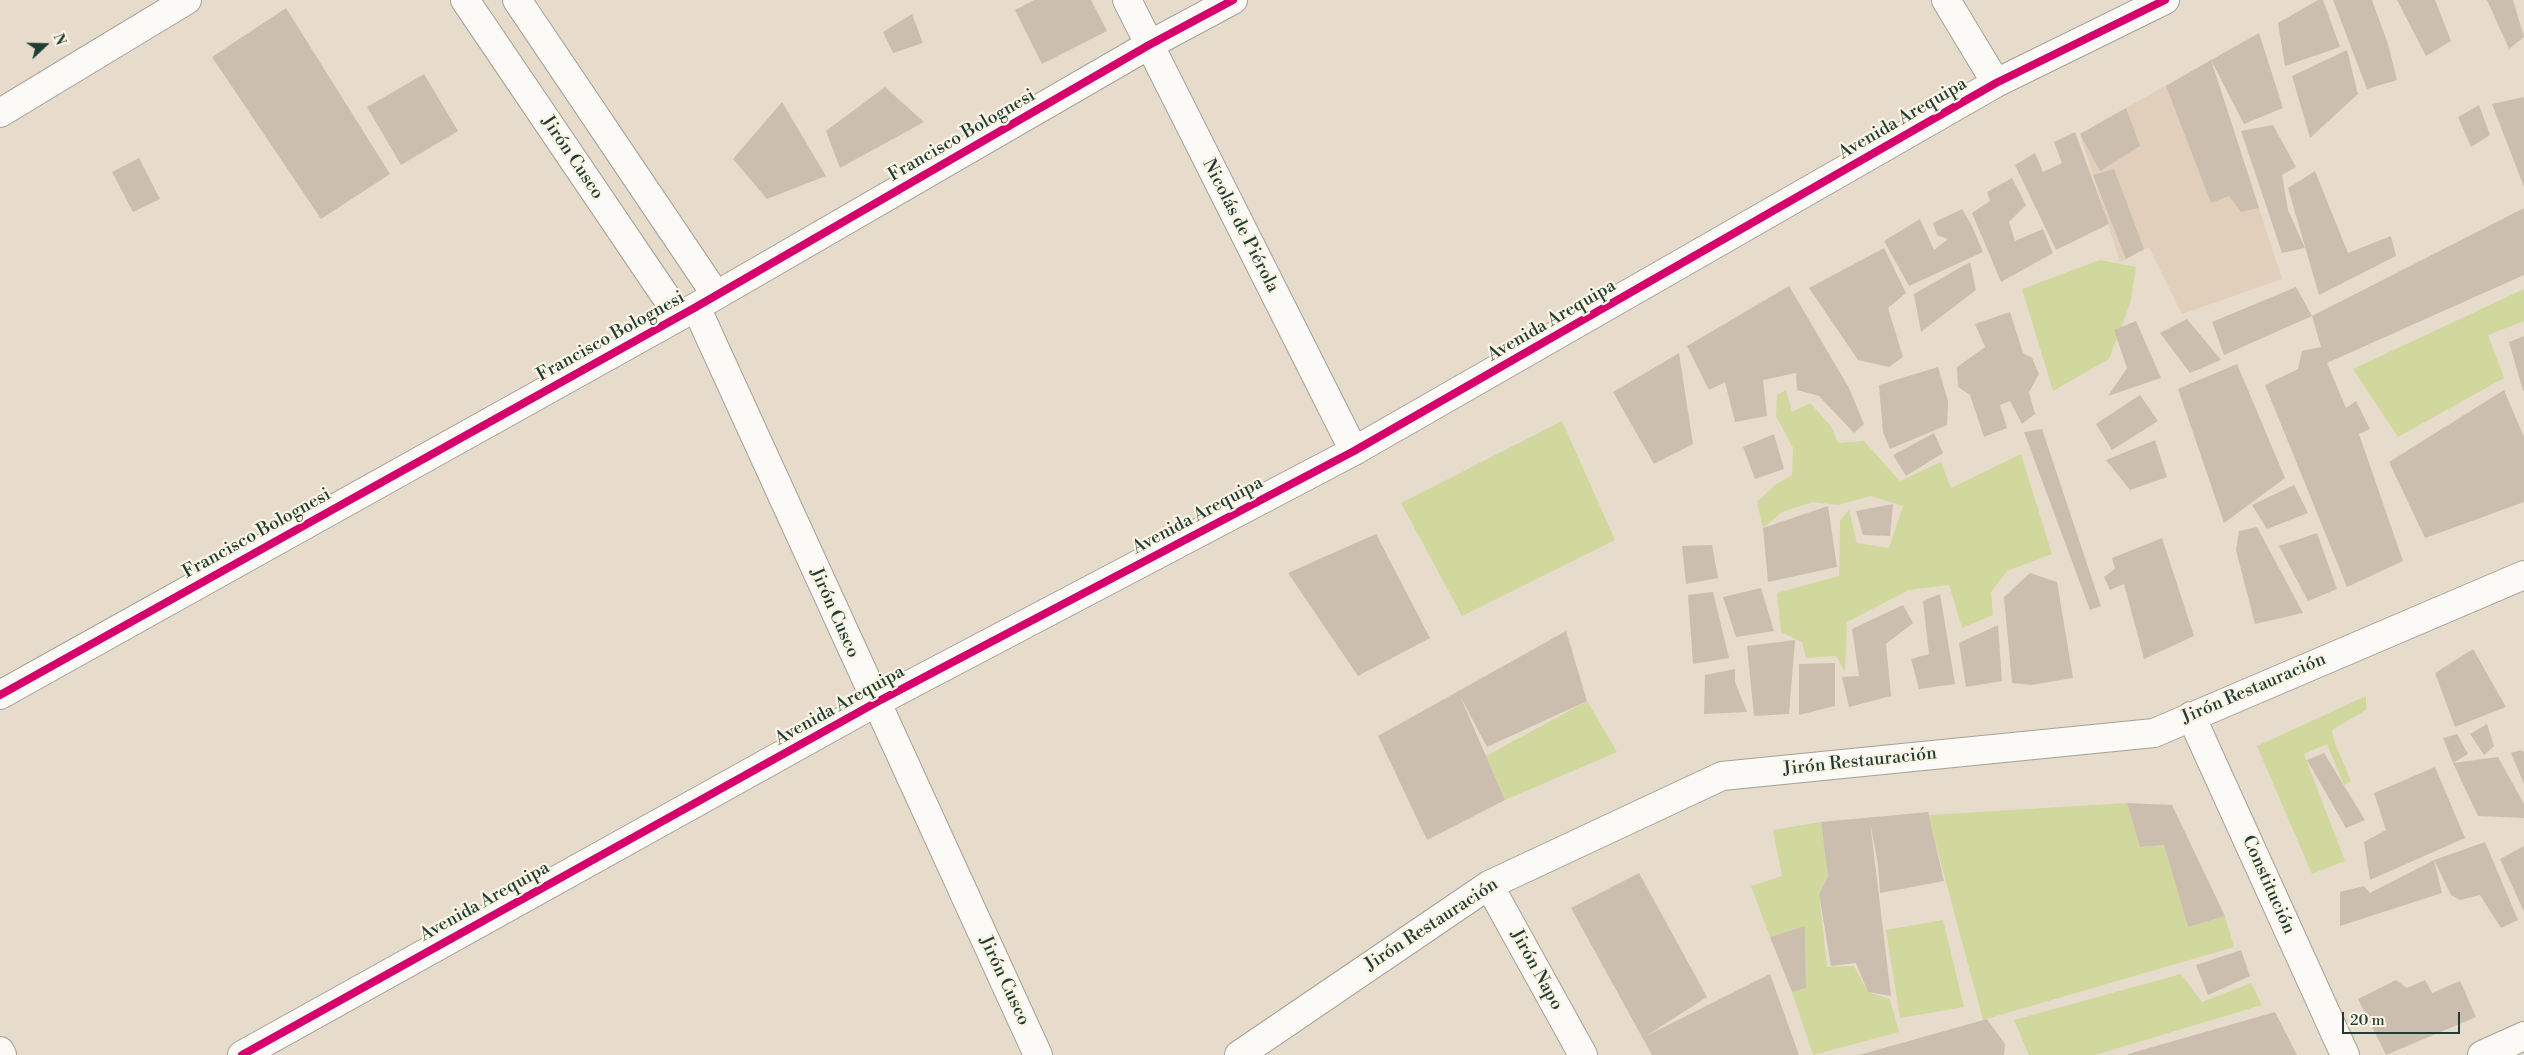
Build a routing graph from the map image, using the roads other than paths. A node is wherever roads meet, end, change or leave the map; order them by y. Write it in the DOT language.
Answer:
graph roads {
  1 [pos="187,0"];
  2 [pos="465,0"];
  3 [pos="517,0"];
  4 [pos="1127,0"];
  5 [pos="1233,0"];
  6 [pos="1946,0"];
  7 [pos="2165,0"];
  8 [pos="1149,45"];
  9 [pos="1996,83"];
  10 [pos="0,113"];
  11 [pos="697,306"];
  12 [pos="1354,452"];
  13 [pos="2524,575"];
  14 [pos="0,695"];
  15 [pos="875,703"];
  16 [pos="2190,716"];
  17 [pos="1489,885"];
  18 [pos="2524,1036"];
  19 [pos="0,1050"];
  20 [pos="2,1055"];
  21 [pos="242,1055"];
  22 [pos="1038,1055"];
  23 [pos="1239,1055"];
  24 [pos="1583,1055"];
  25 [pos="2345,1055"];
  26 [pos="2482,1055"];
  1 -- 10 [label="street"];
  2 -- 11 [label="street, Jirón Cusco"];
  3 -- 11 [label="street, Jirón Cusco"];
  4 -- 8 [label="street, Nicolás de Piérola"];
  5 -- 8 [label="street, Francisco Bolognesi"];
  6 -- 9 [label="street"];
  7 -- 9 [label="street, Avenida Arequipa"];
  8 -- 11 [label="street, Francisco Bolognesi"];
  8 -- 12 [label="street, Nicolás de Piérola"];
  9 -- 12 [label="street, Avenida Arequipa"];
  11 -- 14 [label="street, Francisco Bolognesi"];
  11 -- 15 [label="street, Jirón Cusco"];
  12 -- 15 [label="street, Avenida Arequipa"];
  13 -- 16 [label="street, Jirón Restauración"];
  15 -- 21 [label="street, Avenida Arequipa"];
  15 -- 22 [label="street, Jirón Cusco"];
  16 -- 17 [label="street, Jirón Restauración"];
  16 -- 25 [label="street, Constitución"];
  17 -- 23 [label="street, Jirón Restauración"];
  17 -- 24 [label="street, Jirón Napo"];
  18 -- 26 [label="street"];
  19 -- 20 [label="street"];
}
